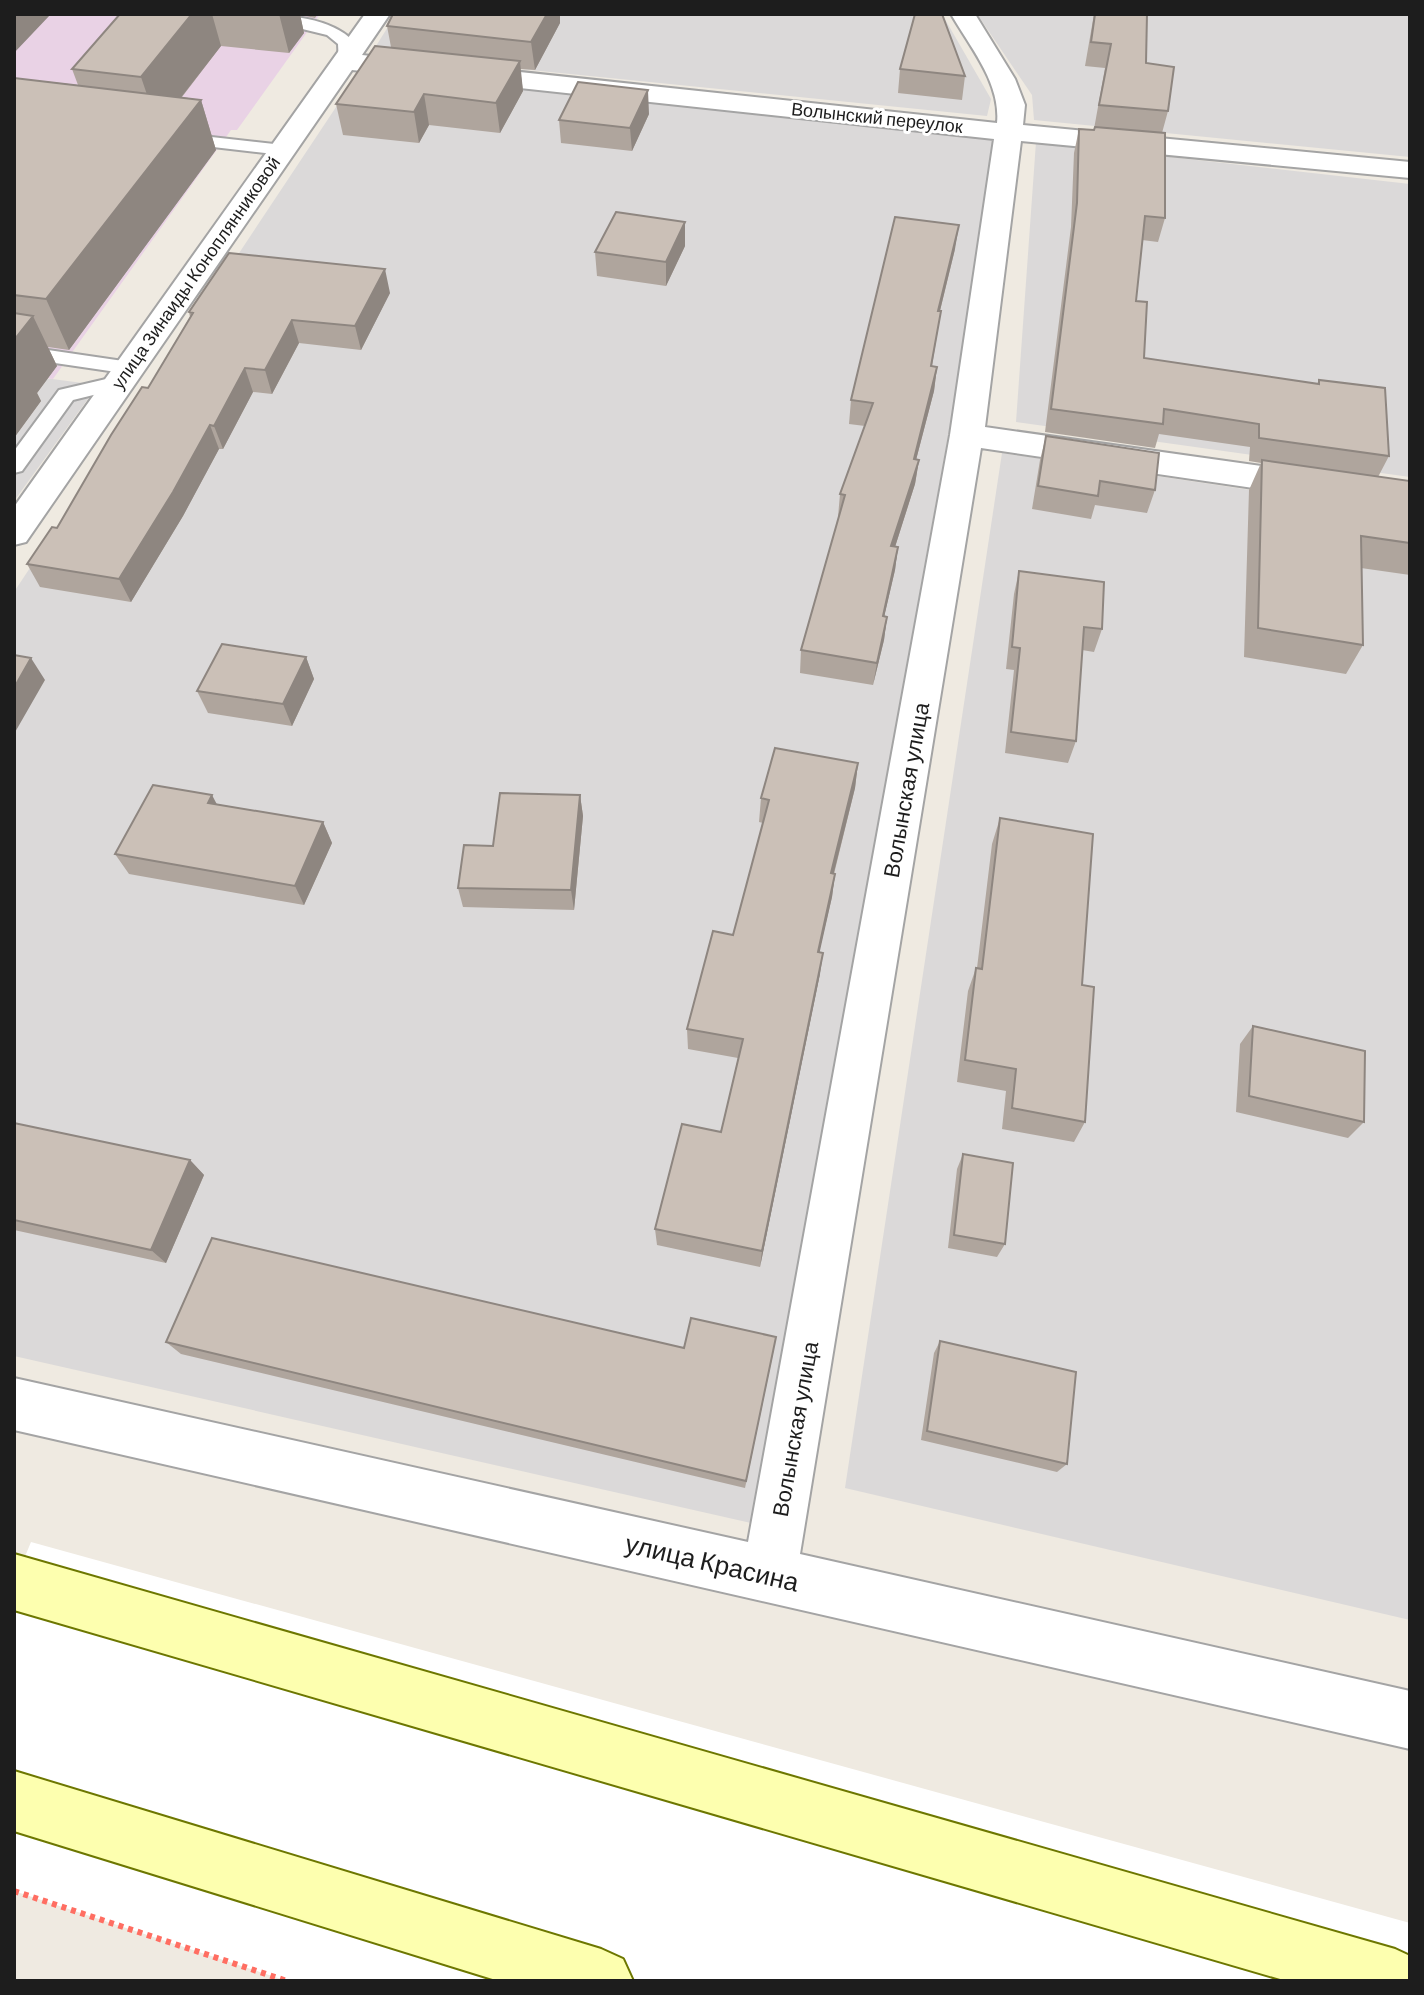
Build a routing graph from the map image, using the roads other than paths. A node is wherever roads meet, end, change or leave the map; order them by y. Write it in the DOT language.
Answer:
graph roads {
  1 [pos="259,14"];
  2 [pos="378,14"];
  3 [pos="963,14"];
  4 [pos="345,61"];
  5 [pos="1009,132"];
  6 [pos="160,136"];
  7 [pos="283,150"];
  8 [pos="1410,170"];
  9 [pos="14,351"];
  10 [pos="124,375"];
  11 [pos="967,435"];
  12 [pos="14,466"];
  13 [pos="1410,499"];
  14 [pos="24,501"];
  15 [pos="14,533"];
  16 [pos="14,1404"];
  17 [pos="769,1576"];
  18 [pos="14,1582"];
  19 [pos="1410,1720"];
  20 [pos="14,1801"];
  21 [pos="601,1981"];
  22 [pos="1395,1981"];
  1 -- 4 [label="lane"];
  2 -- 4 [label="street, улица Зинаиды Коноплянниковой"];
  3 -- 5 [label="street, Волынская улица"];
  4 -- 5 [label="street, Волынский переулок"];
  4 -- 7 [label="street, улица Зинаиды Коноплянниковой"];
  5 -- 8 [label="street, Волынский переулок"];
  5 -- 11 [label="street, Волынская улица"];
  6 -- 7 [label="lane"];
  7 -- 10 [label="street, улица Зинаиды Коноплянниковой"];
  9 -- 10 [label="lane"];
  10 -- 12 [label="lane"];
  10 -- 14 [label="street, улица Зинаиды Коноплянниковой"];
  11 -- 13 [label="street"];
  11 -- 17 [label="street, Волынская улица"];
  14 -- 15 [label="street, улица Зинаиды Коноплянниковой"];
  16 -- 17 [label="street, улица Красина"];
  17 -- 19 [label="street, улица Красина"];
  18 -- 22 [label="main road"];
  20 -- 21 [label="main road"];
}
